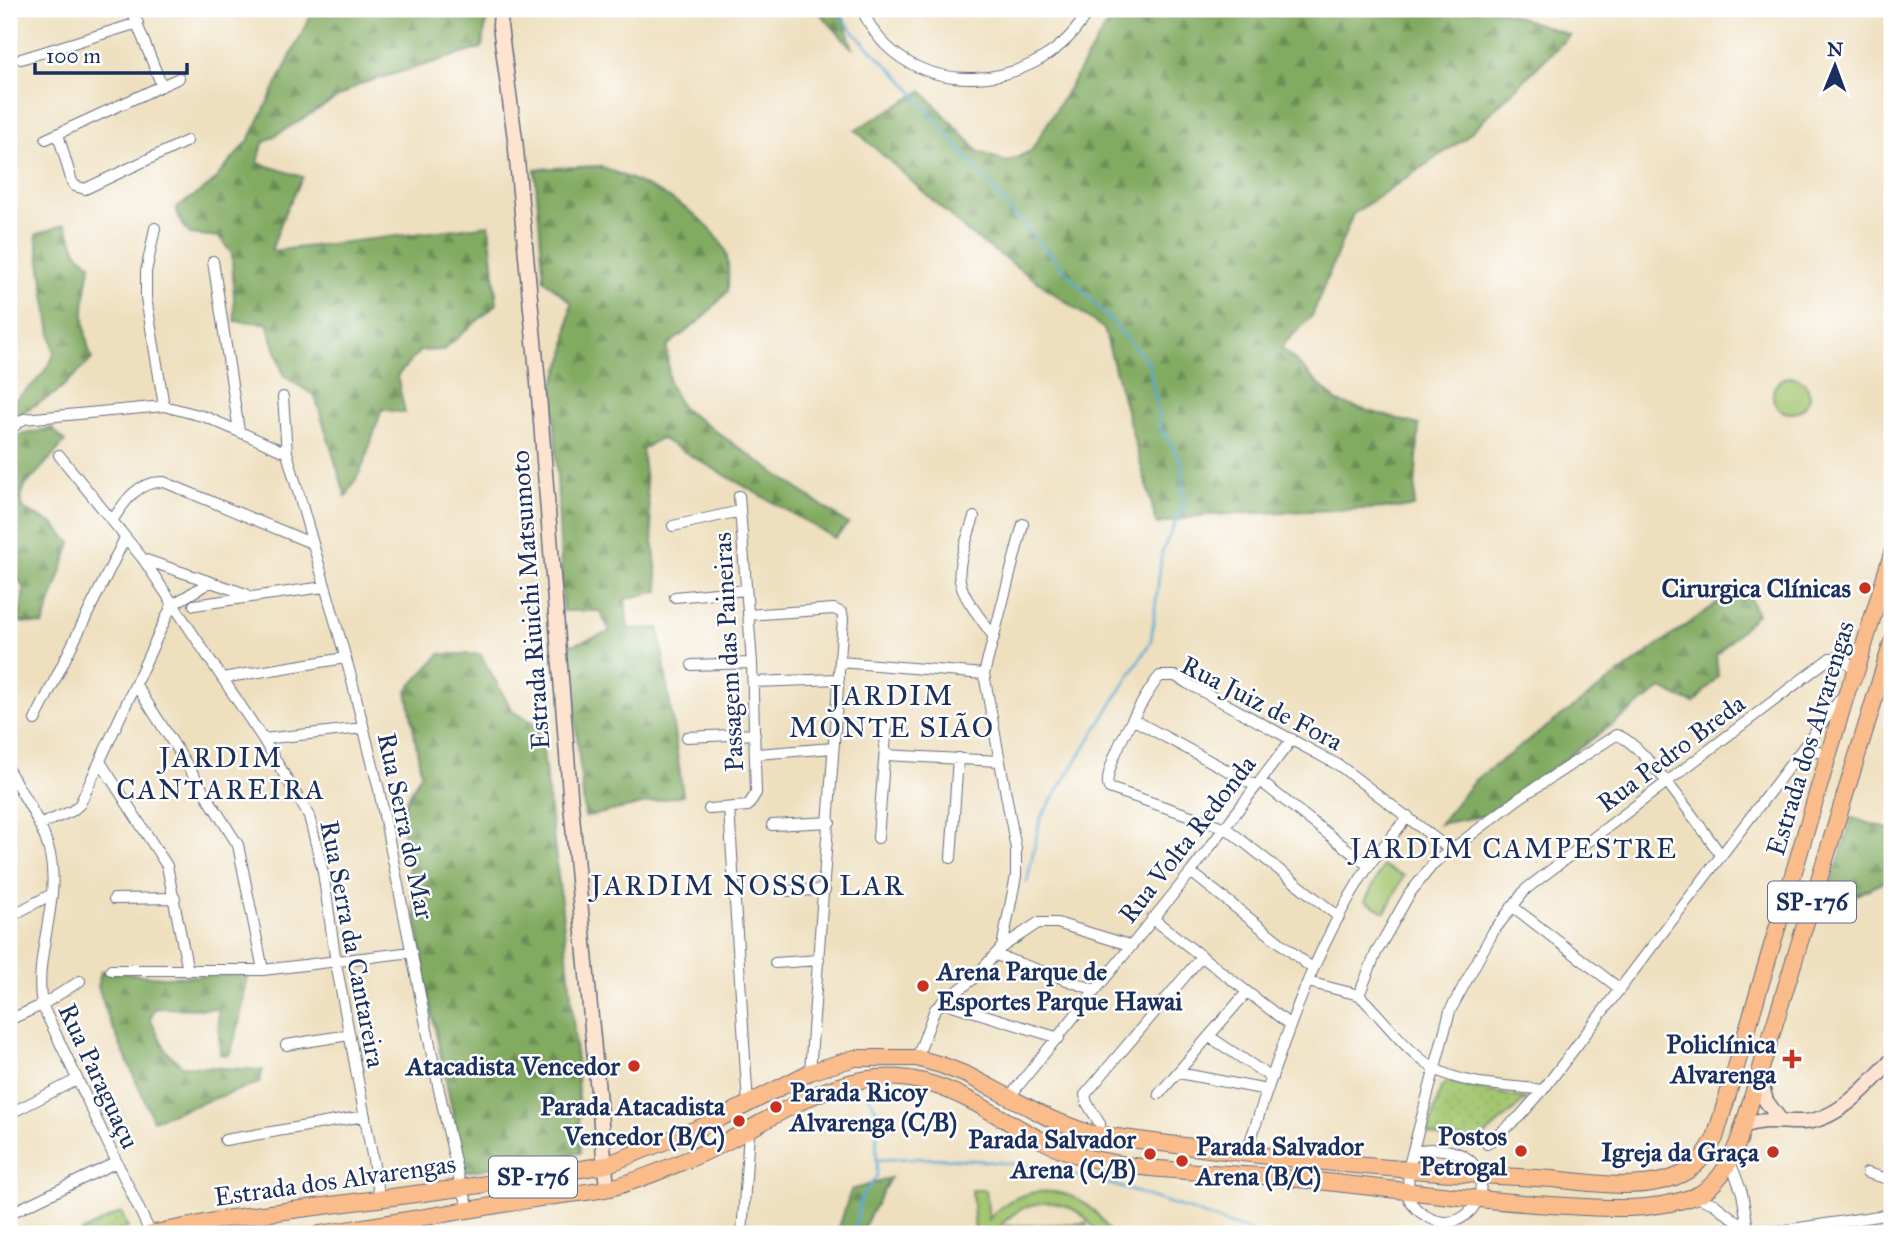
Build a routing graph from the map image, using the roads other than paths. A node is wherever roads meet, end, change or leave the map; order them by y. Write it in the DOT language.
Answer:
graph roads {
  1 [pos="131,9"];
  2 [pos="501,9"];
  3 [pos="862,9"];
  4 [pos="1090,9"];
  5 [pos="138,23"];
  6 [pos="21,59"];
  7 [pos="179,78"];
  8 [pos="162,86"];
  9 [pos="58,134"];
  10 [pos="46,139"];
  11 [pos="187,141"];
  12 [pos="155,228"];
  13 [pos="214,261"];
  14 [pos="283,397"];
  15 [pos="164,406"];
  16 [pos="9,430"];
  17 [pos="239,430"];
  18 [pos="287,453"];
  19 [pos="59,455"];
  20 [pos="739,495"];
  21 [pos="740,512"];
  22 [pos="974,517"];
  23 [pos="112,522"];
  24 [pos="1023,524"];
  25 [pos="673,526"];
  26 [pos="125,538"];
  27 [pos="311,543"];
  28 [pos="1892,553"];
  29 [pos="143,559"];
  30 [pos="210,582"];
  31 [pos="324,587"];
  32 [pos="746,590"];
  33 [pos="253,596"];
  34 [pos="675,597"];
  35 [pos="172,605"];
  36 [pos="194,605"];
  37 [pos="748,615"];
  38 [pos="994,637"];
  39 [pos="1892,642"];
  40 [pos="345,658"];
  41 [pos="841,662"];
  42 [pos="752,663"];
  43 [pos="692,665"];
  44 [pos="1856,672"];
  45 [pos="984,674"];
  46 [pos="222,678"];
  47 [pos="839,679"];
  48 [pos="753,682"];
  49 [pos="136,685"];
  50 [pos="1847,689"];
  51 [pos="35,720"];
  52 [pos="1134,720"];
  53 [pos="887,722"];
  54 [pos="363,728"];
  55 [pos="755,734"];
  56 [pos="687,737"];
  57 [pos="262,739"];
  58 [pos="1292,739"];
  59 [pos="833,748"];
  60 [pos="1803,751"];
  61 [pos="757,754"];
  62 [pos="885,755"];
  63 [pos="958,758"];
  64 [pos="1829,758"];
  65 [pos="999,761"];
  66 [pos="101,763"];
  67 [pos="9,771"];
  68 [pos="1258,783"];
  69 [pos="1667,783"];
  70 [pos="729,808"];
  71 [pos="709,809"];
  72 [pos="1408,816"];
  73 [pos="830,822"];
  74 [pos="39,825"];
  75 [pos="772,825"];
  76 [pos="1226,828"];
  77 [pos="878,838"];
  78 [pos="1449,849"];
  79 [pos="1721,855"];
  80 [pos="951,858"];
  81 [pos="1369,866"];
  82 [pos="1191,872"];
  83 [pos="825,890"];
  84 [pos="784,891"];
  85 [pos="50,895"];
  86 [pos="175,898"];
  87 [pos="114,899"];
  88 [pos="1512,906"];
  89 [pos="9,917"];
  90 [pos="1339,917"];
  91 [pos="1152,918"];
  92 [pos="1129,945"];
  93 [pos="999,951"];
  94 [pos="412,952"];
  95 [pos="1202,956"];
  96 [pos="819,960"];
  97 [pos="336,963"];
  98 [pos="775,963"];
  99 [pos="1313,969"];
  100 [pos="111,970"];
  101 [pos="263,970"];
  102 [pos="188,971"];
  103 [pos="80,981"];
  104 [pos="1308,982"];
  105 [pos="1620,989"];
  106 [pos="1095,990"];
  107 [pos="1247,992"];
  108 [pos="1359,995"];
  109 [pos="942,1002"];
  110 [pos="42,1005"];
  111 [pos="9,1020"];
  112 [pos="1290,1025"];
  113 [pos="349,1035"];
  114 [pos="1210,1037"];
  115 [pos="1059,1038"];
  116 [pos="286,1045"];
  117 [pos="917,1058"];
  118 [pos="1892,1060"];
  119 [pos="1433,1068"];
  120 [pos="810,1072"];
  121 [pos="1179,1073"];
  122 [pos="1759,1076"];
  123 [pos="1272,1078"];
  124 [pos="76,1080"];
  125 [pos="1267,1090"];
  126 [pos="1544,1090"];
  127 [pos="1159,1094"];
  128 [pos="1010,1096"];
  129 [pos="748,1105"];
  130 [pos="9,1114"];
  131 [pos="365,1116"];
  132 [pos="1781,1121"];
  133 [pos="1100,1124"];
  134 [pos="1743,1126"];
  135 [pos="749,1132"];
  136 [pos="1418,1134"];
  137 [pos="225,1140"];
  138 [pos="1487,1144"];
  139 [pos="1431,1148"];
  140 [pos="1247,1151"];
  141 [pos="1730,1161"];
  142 [pos="117,1162"];
  143 [pos="606,1165"];
  144 [pos="1409,1165"];
  145 [pos="1222,1172"];
  146 [pos="1867,1173"];
  147 [pos="1481,1177"];
  148 [pos="1892,1180"];
  149 [pos="461,1188"];
  150 [pos="607,1188"];
  151 [pos="1407,1192"];
  152 [pos="1694,1196"];
  153 [pos="380,1199"];
  154 [pos="1477,1200"];
  155 [pos="471,1210"];
  156 [pos="9,1214"];
  157 [pos="1892,1214"];
  158 [pos="1446,1222"];
  159 [pos="1752,1233"];
  160 [pos="151,1234"];
  161 [pos="320,1234"];
  162 [pos="742,1234"];
  163 [pos="1446,1234"];
  1 -- 5 [label="street"];
  2 -- 143 [label="street, Estrada Riuichi Matsumoto"];
  3 -- 4 [label="street"];
  5 -- 6 [label="street"];
  5 -- 8 [label="street"];
  7 -- 8 [label="street"];
  8 -- 9 [label="street"];
  9 -- 10 [label="street"];
  9 -- 11 [label="street"];
  12 -- 15 [label="street"];
  13 -- 17 [label="street"];
  14 -- 18 [label="street, Rua Serra do Mar"];
  15 -- 16 [label="street"];
  15 -- 17 [label="street"];
  17 -- 18 [label="street"];
  18 -- 27 [label="street, Rua Serra do Mar"];
  19 -- 23 [label="street, Rua Serra da Cantareira"];
  20 -- 21 [label="street, Passagem das Paineiras"];
  21 -- 25 [label="street"];
  21 -- 32 [label="street, Passagem das Paineiras"];
  22 -- 38 [label="street"];
  23 -- 26 [label="street, Rua Serra da Cantareira"];
  23 -- 27 [label="street"];
  24 -- 38 [label="street"];
  26 -- 29 [label="street, Rua Serra da Cantareira"];
  26 -- 51 [label="street"];
  27 -- 31 [label="street, Rua Serra do Mar"];
  28 -- 44 [label="main road, Estrada dos Alvarengas / SP-176"];
  29 -- 30 [label="street"];
  29 -- 35 [label="street, Rua Serra da Cantareira"];
  30 -- 33 [label="street"];
  30 -- 35 [label="street"];
  31 -- 33 [label="street"];
  31 -- 40 [label="street, Rua Serra do Mar"];
  32 -- 34 [label="street"];
  32 -- 37 [label="street, Passagem das Paineiras"];
  33 -- 36 [label="street"];
  35 -- 46 [label="street, Rua Serra da Cantareira"];
  35 -- 49 [label="street"];
  37 -- 41 [label="street"];
  37 -- 42 [label="street, Passagem das Paineiras"];
  38 -- 45 [label="street"];
  39 -- 122 [label="main road, Estrada dos Alvarengas / SP-176"];
  40 -- 46 [label="street"];
  40 -- 54 [label="street, Rua Serra do Mar"];
  41 -- 45 [label="street"];
  41 -- 47 [label="street"];
  42 -- 43 [label="street"];
  42 -- 48 [label="street, Passagem das Paineiras"];
  44 -- 50 [label="main road, Estrada dos Alvarengas / SP-176"];
  44 -- 69 [label="street, Rua Pedro Breda"];
  45 -- 65 [label="street"];
  46 -- 57 [label="street, Rua Serra da Cantareira"];
  47 -- 48 [label="street"];
  47 -- 59 [label="street"];
  48 -- 55 [label="street, Passagem das Paineiras"];
  49 -- 66 [label="street"];
  49 -- 101 [label="street"];
  50 -- 60 [label="street"];
  50 -- 64 [label="main road, Estrada dos Alvarengas / SP-176"];
  52 -- 58 [label="street, Rua Juiz de Fora"];
  52 -- 68 [label="street"];
  52 -- 76 [label="street, Rua Juiz de Fora"];
  53 -- 62 [label="street"];
  54 -- 57 [label="street"];
  54 -- 94 [label="street, Rua Serra do Mar"];
  55 -- 56 [label="street"];
  55 -- 61 [label="street, Passagem das Paineiras"];
  57 -- 97 [label="street, Rua Serra da Cantareira"];
  58 -- 68 [label="street, Rua Volta Redonda"];
  58 -- 72 [label="street, Rua Juiz de Fora"];
  59 -- 61 [label="street"];
  59 -- 73 [label="street"];
  60 -- 64 [label="street"];
  60 -- 79 [label="street"];
  61 -- 70 [label="street, Passagem das Paineiras"];
  62 -- 63 [label="street"];
  62 -- 77 [label="street"];
  63 -- 65 [label="street"];
  63 -- 80 [label="street"];
  64 -- 147 [label="main road, Estrada dos Alvarengas / SP-176"];
  65 -- 93 [label="street"];
  66 -- 74 [label="street"];
  66 -- 86 [label="street"];
  67 -- 74 [label="street, Rua Paraguaçu"];
  68 -- 76 [label="street, Rua Volta Redonda"];
  68 -- 81 [label="street"];
  69 -- 78 [label="street"];
  69 -- 79 [label="street"];
  69 -- 88 [label="street, Rua Pedro Breda"];
  70 -- 71 [label="street, Passagem das Paineiras"];
  70 -- 129 [label="street"];
  72 -- 78 [label="street, Rua Juiz de Fora"];
  72 -- 81 [label="street"];
  73 -- 75 [label="street"];
  73 -- 83 [label="street"];
  74 -- 85 [label="street, Rua Paraguaçu"];
  76 -- 82 [label="street, Rua Volta Redonda"];
  76 -- 90 [label="street"];
  78 -- 108 [label="street"];
  79 -- 105 [label="street"];
  81 -- 90 [label="street"];
  82 -- 91 [label="street, Rua Volta Redonda"];
  82 -- 99 [label="street"];
  83 -- 84 [label="street"];
  83 -- 96 [label="street"];
  85 -- 89 [label="street"];
  85 -- 110 [label="street, Rua Paraguaçu"];
  86 -- 87 [label="street"];
  86 -- 102 [label="street"];
  88 -- 105 [label="street"];
  88 -- 119 [label="street, Rua Pedro Breda"];
  90 -- 99 [label="street"];
  91 -- 92 [label="street, Rua Volta Redonda"];
  91 -- 95 [label="street"];
  92 -- 93 [label="street"];
  92 -- 106 [label="street, Rua Volta Redonda"];
  93 -- 106 [label="street"];
  93 -- 109 [label="street"];
  94 -- 97 [label="street"];
  94 -- 149 [label="street, Rua Serra do Mar"];
  95 -- 107 [label="street"];
  95 -- 133 [label="street"];
  96 -- 98 [label="street"];
  96 -- 120 [label="street"];
  97 -- 101 [label="street"];
  97 -- 113 [label="street, Rua Serra da Cantareira"];
  99 -- 104 [label="street"];
  100 -- 102 [label="street"];
  101 -- 102 [label="street"];
  103 -- 110 [label="street"];
  104 -- 108 [label="street"];
  104 -- 112 [label="street"];
  105 -- 126 [label="street"];
  106 -- 115 [label="street, Rua Volta Redonda"];
  107 -- 112 [label="street"];
  107 -- 114 [label="street"];
  108 -- 119 [label="street"];
  109 -- 115 [label="street"];
  109 -- 117 [label="street"];
  110 -- 111 [label="street"];
  110 -- 124 [label="street, Rua Paraguaçu"];
  112 -- 123 [label="street"];
  113 -- 116 [label="street"];
  113 -- 131 [label="street, Rua Serra da Cantareira"];
  114 -- 121 [label="street"];
  114 -- 123 [label="street"];
  115 -- 128 [label="street, Rua Volta Redonda"];
  117 -- 120 [label="main road, Estrada dos Alvarengas / SP-176"];
  117 -- 128 [label="main road, Estrada dos Alvarengas / SP-176"];
  118 -- 132 [label="street"];
  119 -- 126 [label="street"];
  119 -- 136 [label="street, Rua Pedro Breda"];
  120 -- 129 [label="main road, Estrada dos Alvarengas / SP-176"];
  121 -- 125 [label="street"];
  121 -- 127 [label="street"];
  122 -- 132 [label="street"];
  122 -- 134 [label="main road, Estrada dos Alvarengas / SP-176"];
  123 -- 125 [label="street"];
  124 -- 130 [label="street"];
  124 -- 142 [label="street, Rua Paraguaçu"];
  125 -- 140 [label="street"];
  126 -- 138 [label="street"];
  128 -- 140 [label="main road, Estrada dos Alvarengas / SP-176"];
  129 -- 143 [label="main road, Estrada dos Alvarengas / SP-176"];
  131 -- 137 [label="street"];
  131 -- 153 [label="street, Rua Serra da Cantareira"];
  132 -- 134 [label="street"];
  134 -- 141 [label="main road, Estrada dos Alvarengas / SP-176"];
  135 -- 145 [label="main road, Estrada dos Alvarengas / SP-176"];
  135 -- 150 [label="main road, Estrada dos Alvarengas / SP-176"];
  135 -- 162 [label="street"];
  136 -- 139 [label="street"];
  136 -- 144 [label="street, Rua Pedro Breda"];
  139 -- 144 [label="street"];
  139 -- 147 [label="street"];
  140 -- 144 [label="main road, Estrada dos Alvarengas / SP-176"];
  140 -- 145 [label="main road"];
  141 -- 152 [label="main road, Estrada dos Alvarengas / SP-176"];
  141 -- 159 [label="street"];
  142 -- 156 [label="street"];
  142 -- 160 [label="street, Rua Paraguaçu"];
  143 -- 149 [label="main road, Estrada dos Alvarengas / SP-176"];
  143 -- 150 [label="street, Estrada Riuichi Matsumoto"];
  144 -- 147 [label="main road, Estrada dos Alvarengas / SP-176"];
  144 -- 151 [label="street"];
  145 -- 151 [label="main road, Estrada dos Alvarengas / SP-176"];
  146 -- 148 [label="street"];
  147 -- 154 [label="street"];
  149 -- 153 [label="main road, Estrada dos Alvarengas / SP-176"];
  149 -- 155 [label="street, Rua Serra do Mar"];
  150 -- 155 [label="main road, Estrada dos Alvarengas / SP-176"];
  151 -- 154 [label="main road, Estrada dos Alvarengas / SP-176"];
  151 -- 158 [label="street"];
  152 -- 154 [label="main road, Estrada dos Alvarengas / SP-176"];
  152 -- 159 [label="street"];
  153 -- 160 [label="main road, Estrada dos Alvarengas / SP-176"];
  154 -- 158 [label="street"];
  155 -- 161 [label="main road, Estrada dos Alvarengas / SP-176"];
  157 -- 159 [label="street"];
  158 -- 163 [label="street"];
}
